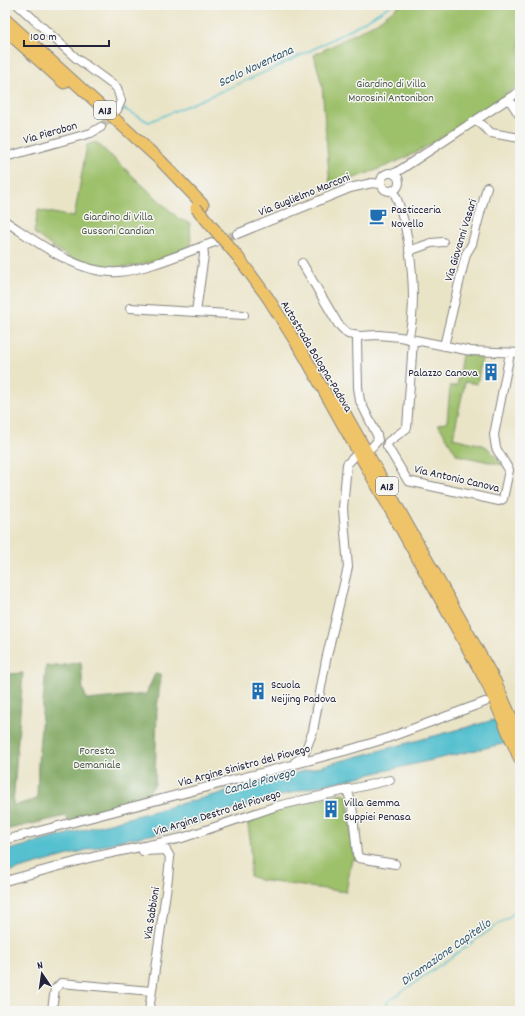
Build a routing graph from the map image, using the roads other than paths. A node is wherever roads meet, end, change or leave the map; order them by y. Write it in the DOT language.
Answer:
graph roads {
  1 [pos="18,5"];
  2 [pos="5,19"];
  3 [pos="5,30"];
  4 [pos="520,91"];
  5 [pos="509,99"];
  6 [pos="117,110"];
  7 [pos="520,116"];
  8 [pos="477,120"];
  9 [pos="100,127"];
  10 [pos="520,138"];
  11 [pos="5,157"];
  12 [pos="394,174"];
  13 [pos="381,184"];
  14 [pos="487,188"];
  15 [pos="393,190"];
  16 [pos="200,206"];
  17 [pos="5,221"];
  18 [pos="236,234"];
  19 [pos="215,242"];
  20 [pos="443,242"];
  21 [pos="202,246"];
  22 [pos="409,251"];
  23 [pos="302,263"];
  24 [pos="130,308"];
  25 [pos="196,312"];
  26 [pos="244,315"];
  27 [pos="359,336"];
  28 [pos="411,340"];
  29 [pos="444,346"];
  30 [pos="510,353"];
  31 [pos="520,353"];
  32 [pos="372,447"];
  33 [pos="354,457"];
  34 [pos="491,682"];
  35 [pos="485,702"];
  36 [pos="520,737"];
  37 [pos="520,760"];
  38 [pos="291,764"];
  39 [pos="390,780"];
  40 [pos="347,789"];
  41 [pos="5,840"];
  42 [pos="136,848"];
  43 [pos="395,864"];
  44 [pos="5,881"];
  45 [pos="151,992"];
  46 [pos="52,1009"];
  47 [pos="149,1011"];
  1 -- 6 [label="street"];
  2 -- 16 [label="highway, Autostrada Bologna-Padova / A13"];
  3 -- 16 [label="highway, Autostrada Bologna-Padova / A13"];
  4 -- 5 [label="street"];
  5 -- 7 [label="street"];
  5 -- 8 [label="street"];
  8 -- 10 [label="street"];
  8 -- 12 [label="street"];
  9 -- 11 [label="street, Via Pierobon"];
  12 -- 13 [label="street"];
  12 -- 15 [label="street"];
  13 -- 15 [label="street, Via Guglielmo Marconi"];
  13 -- 18 [label="street, Via Guglielmo Marconi"];
  14 -- 29 [label="street, Via Giovanni Vasari"];
  15 -- 22 [label="street"];
  16 -- 34 [label="highway, Autostrada Bologna-Padova / A13, bridge"];
  17 -- 21 [label="street"];
  19 -- 21 [label="street"];
  20 -- 22 [label="street"];
  21 -- 25 [label="street"];
  22 -- 28 [label="street"];
  23 -- 27 [label="street"];
  24 -- 25 [label="street"];
  25 -- 26 [label="street"];
  27 -- 28 [label="street"];
  27 -- 32 [label="street"];
  28 -- 29 [label="street"];
  28 -- 30 [label="street, Via Antonio Canova"];
  29 -- 30 [label="street"];
  30 -- 31 [label="street"];
  33 -- 38 [label="street"];
  34 -- 36 [label="highway, Autostrada Bologna-Padova / A13"];
  34 -- 37 [label="highway, Autostrada Bologna-Padova / A13"];
  35 -- 38 [label="street, Via Argine Sinistro del Piovego"];
  38 -- 41 [label="street, Via Argine Sinistro del Piovego"];
  39 -- 40 [label="street, Via Argine Destro del Piovego"];
  40 -- 42 [label="street, Via Argine Destro del Piovego"];
  40 -- 43 [label="street"];
  42 -- 44 [label="street, Via Argine Destro del Piovego"];
  42 -- 45 [label="street, Via Sabbioni"];
  45 -- 46 [label="street"];
  45 -- 47 [label="street, Via Sabbioni"];
}
